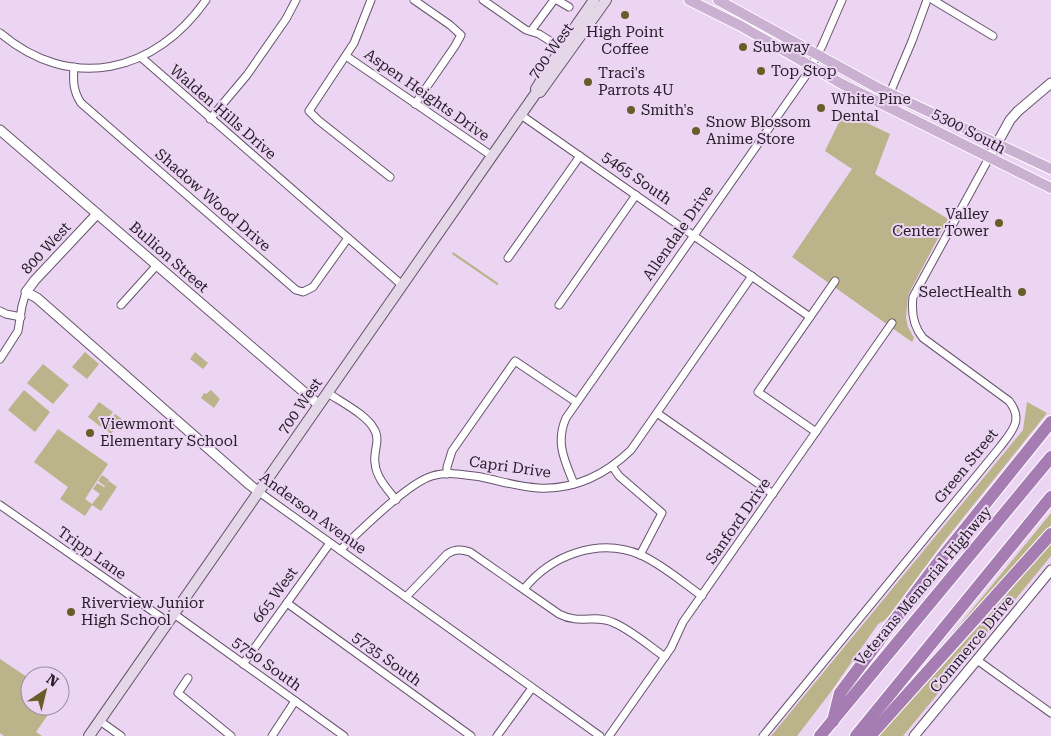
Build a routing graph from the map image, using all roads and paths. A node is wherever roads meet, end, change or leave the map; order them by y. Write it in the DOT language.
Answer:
graph roads {
  1 [pos="206,0"];
  2 [pos="296,0"];
  3 [pos="371,0"];
  4 [pos="414,0"];
  5 [pos="483,0"];
  6 [pos="555,0"];
  7 [pos="594,0"];
  8 [pos="606,0"];
  9 [pos="689,0"];
  10 [pos="718,0"];
  11 [pos="842,0"];
  12 [pos="927,0"];
  13 [pos="933,0"];
  14 [pos="570,7"];
  15 [pos="532,31"];
  16 [pos="0,33"];
  17 [pos="993,36"];
  18 [pos="562,48"];
  19 [pos="346,56"];
  20 [pos="817,56"];
  21 [pos="142,58"];
  22 [pos="811,66"];
  23 [pos="74,68"];
  24 [pos="1051,83"];
  25 [pos="536,93"];
  26 [pos="890,93"];
  27 [pos="416,104"];
  28 [pos="521,114"];
  29 [pos="210,118"];
  30 [pos="0,130"];
  31 [pos="997,144"];
  32 [pos="492,156"];
  33 [pos="580,156"];
  34 [pos="989,158"];
  35 [pos="1051,169"];
  36 [pos="390,177"];
  37 [pos="1051,188"];
  38 [pos="636,195"];
  39 [pos="97,214"];
  40 [pos="694,235"];
  41 [pos="348,238"];
  42 [pos="508,258"];
  43 [pos="157,265"];
  44 [pos="752,276"];
  45 [pos="835,281"];
  46 [pos="402,285"];
  47 [pos="26,292"];
  48 [pos="121,305"];
  49 [pos="559,305"];
  50 [pos="0,311"];
  51 [pos="21,317"];
  52 [pos="810,317"];
  53 [pos="892,323"];
  54 [pos="0,359"];
  55 [pos="328,392"];
  56 [pos="576,402"];
  57 [pos="319,405"];
  58 [pos="657,413"];
  59 [pos="1051,422"];
  60 [pos="816,432"];
  61 [pos="1051,457"];
  62 [pos="612,466"];
  63 [pos="448,474"];
  64 [pos="574,484"];
  65 [pos="259,492"];
  66 [pos="773,494"];
  67 [pos="1051,496"];
  68 [pos="396,500"];
  69 [pos="0,505"];
  70 [pos="1051,534"];
  71 [pos="330,543"];
  72 [pos="340,550"];
  73 [pos="640,555"];
  74 [pos="1051,570"];
  75 [pos="524,590"];
  76 [pos="702,596"];
  77 [pos="406,597"];
  78 [pos="287,603"];
  79 [pos="171,618"];
  80 [pos="665,656"];
  81 [pos="977,660"];
  82 [pos="243,664"];
  83 [pos="188,678"];
  84 [pos="532,688"];
  85 [pos="295,701"];
  86 [pos="1051,713"];
  87 [pos="100,721"];
  88 [pos="832,721"];
  89 [pos="89,736"];
  90 [pos="121,736"];
  91 [pos="231,736"];
  92 [pos="272,736"];
  93 [pos="344,736"];
  94 [pos="471,736"];
  95 [pos="497,736"];
  96 [pos="600,736"];
  97 [pos="609,736"];
  98 [pos="763,736"];
  99 [pos="820,736"];
  100 [pos="856,736"];
  101 [pos="870,736"];
  102 [pos="914,736"];
  1 -- 21 [label="street"];
  2 -- 29 [label="street"];
  3 -- 19 [label="street"];
  4 -- 27 [label="street"];
  5 -- 15 [label="street"];
  6 -- 14 [label="street"];
  6 -- 15 [label="street"];
  7 -- 18 [label="main road, 700 West"];
  8 -- 25 [label="main road, 700 West"];
  9 -- 22 [label="main road, 5300 South"];
  10 -- 20 [label="main road, 5300 South"];
  11 -- 20 [label="street, Allendale Drive"];
  12 -- 26 [label="street"];
  13 -- 17 [label="street"];
  15 -- 18 [label="street"];
  16 -- 23 [label="street"];
  18 -- 25 [label="main road, 700 West"];
  19 -- 27 [label="street, Aspen Heights Drive"];
  19 -- 36 [label="street"];
  20 -- 22 [label="street, Allendale Drive"];
  20 -- 26 [label="main road, 5300 South"];
  21 -- 23 [label="street"];
  21 -- 29 [label="street, Walden Hills Drive"];
  22 -- 34 [label="main road, 5300 South"];
  22 -- 40 [label="street, Allendale Drive"];
  23 -- 41 [label="street, Shadow Wood Drive"];
  24 -- 31 [label="street"];
  25 -- 28 [label="main road, 700 West"];
  26 -- 31 [label="main road, 5300 South"];
  27 -- 32 [label="street, Aspen Heights Drive"];
  28 -- 32 [label="main road, 700 West"];
  28 -- 33 [label="street, 5465 South"];
  29 -- 41 [label="street, Walden Hills Drive"];
  30 -- 39 [label="street, Bullion Street"];
  31 -- 34 [label="street"];
  31 -- 35 [label="main road, 5300 South"];
  32 -- 46 [label="main road, 700 West"];
  33 -- 38 [label="street, 5465 South"];
  33 -- 42 [label="street"];
  34 -- 37 [label="main road, 5300 South"];
  34 -- 98 [label="street, Green Street"];
  38 -- 40 [label="street, 5465 South"];
  38 -- 49 [label="street"];
  39 -- 43 [label="street, Bullion Street"];
  39 -- 47 [label="street, 800 West"];
  40 -- 44 [label="street, 5465 South"];
  40 -- 56 [label="street, Allendale Drive"];
  41 -- 46 [label="street, Walden Hills Drive"];
  43 -- 48 [label="street"];
  43 -- 57 [label="street, Bullion Street"];
  44 -- 52 [label="street, 5465 South"];
  44 -- 58 [label="street, Capri Drive"];
  45 -- 52 [label="street"];
  46 -- 55 [label="main road, 700 West"];
  47 -- 51 [label="street, 800 West"];
  47 -- 65 [label="street, Anderson Avenue"];
  50 -- 51 [label="street"];
  51 -- 54 [label="street, 800 West"];
  52 -- 60 [label="street"];
  53 -- 60 [label="street, Sanford Drive"];
  55 -- 57 [label="main road, 700 West"];
  55 -- 68 [label="street"];
  56 -- 63 [label="street"];
  56 -- 64 [label="street, Allendale Drive"];
  57 -- 65 [label="main road, 700 West"];
  58 -- 62 [label="street, Capri Drive"];
  58 -- 66 [label="street"];
  59 -- 88 [label="highway"];
  60 -- 66 [label="street, Sanford Drive"];
  61 -- 88 [label="highway, Veterans Memorial Highway"];
  62 -- 64 [label="street, Capri Drive"];
  62 -- 73 [label="street"];
  63 -- 64 [label="street, Capri Drive"];
  63 -- 68 [label="street, Capri Drive"];
  65 -- 71 [label="street, Anderson Avenue"];
  65 -- 79 [label="main road, 700 West"];
  66 -- 76 [label="street, Sanford Drive"];
  67 -- 100 [label="highway"];
  68 -- 72 [label="street, Capri Drive"];
  69 -- 79 [label="street, Tripp Lane"];
  70 -- 101 [label="highway"];
  71 -- 72 [label="street, Anderson Avenue"];
  71 -- 78 [label="street, 665 West"];
  72 -- 77 [label="street, Anderson Avenue"];
  73 -- 75 [label="street"];
  73 -- 76 [label="street"];
  74 -- 81 [label="street, Commerce Drive"];
  75 -- 77 [label="street"];
  75 -- 80 [label="street"];
  76 -- 80 [label="street, Sanford Drive"];
  77 -- 84 [label="street, Anderson Avenue"];
  78 -- 82 [label="street, 665 West"];
  78 -- 94 [label="street, 5735 South"];
  79 -- 82 [label="street, 5750 South"];
  79 -- 87 [label="main road, 700 West"];
  80 -- 97 [label="street, Sanford Drive"];
  81 -- 86 [label="street"];
  81 -- 102 [label="street, Commerce Drive"];
  82 -- 85 [label="street, 5750 South"];
  83 -- 91 [label="street"];
  84 -- 95 [label="street"];
  84 -- 96 [label="street, Anderson Avenue"];
  85 -- 92 [label="street"];
  85 -- 93 [label="street, 5750 South"];
  87 -- 89 [label="main road, 700 West"];
  87 -- 90 [label="street"];
  88 -- 99 [label="highway, Veterans Memorial Highway"];
}
